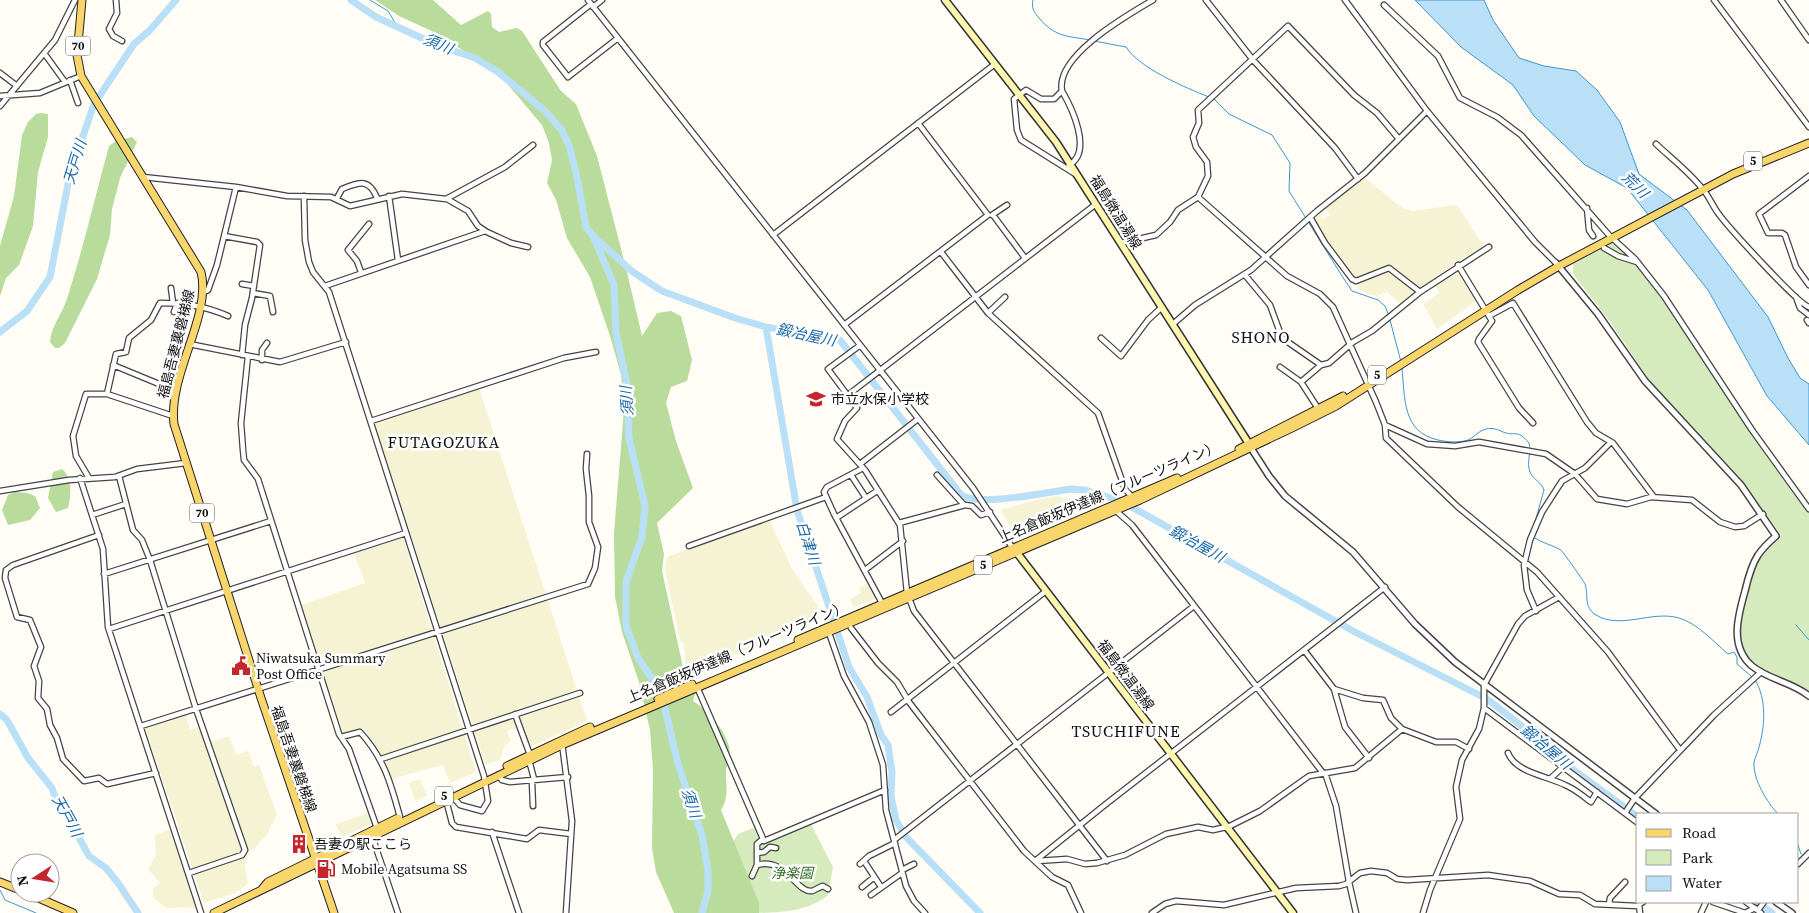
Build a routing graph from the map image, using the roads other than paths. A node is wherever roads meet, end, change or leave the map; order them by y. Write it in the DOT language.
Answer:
graph roads {
  1 [pos="75,0"];
  2 [pos="82,0"];
  3 [pos="116,0"];
  4 [pos="602,0"];
  5 [pos="945,0"];
  6 [pos="1153,0"];
  7 [pos="1206,0"];
  8 [pos="1345,0"];
  9 [pos="1714,0"];
  10 [pos="1781,0"];
  11 [pos="591,3"];
  12 [pos="1384,5"];
  13 [pos="618,38"];
  14 [pos="1809,40"];
  15 [pos="122,41"];
  16 [pos="44,52"];
  17 [pos="1252,58"];
  18 [pos="995,64"];
  19 [pos="0,73"];
  20 [pos="81,76"];
  21 [pos="68,81"];
  22 [pos="17,86"];
  23 [pos="1062,91"];
  24 [pos="1019,93"];
  25 [pos="8,95"];
  26 [pos="0,96"];
  27 [pos="78,103"];
  28 [pos="0,106"];
  29 [pos="1427,111"];
  30 [pos="918,123"];
  31 [pos="1809,127"];
  32 [pos="1399,139"];
  33 [pos="1809,141"];
  34 [pos="533,144"];
  35 [pos="1656,144"];
  36 [pos="1071,164"];
  37 [pos="1062,165"];
  38 [pos="1078,176"];
  39 [pos="1809,176"];
  40 [pos="144,177"];
  41 [pos="1358,179"];
  42 [pos="236,187"];
  43 [pos="1701,188"];
  44 [pos="304,196"];
  45 [pos="389,196"];
  46 [pos="1198,197"];
  47 [pos="337,198"];
  48 [pos="377,198"];
  49 [pos="447,199"];
  50 [pos="1096,204"];
  51 [pos="1007,205"];
  52 [pos="1587,208"];
  53 [pos="990,215"];
  54 [pos="1310,217"];
  55 [pos="370,224"];
  56 [pos="485,231"];
  57 [pos="774,235"];
  58 [pos="1612,235"];
  59 [pos="224,236"];
  60 [pos="1593,236"];
  61 [pos="1121,243"];
  62 [pos="1489,246"];
  63 [pos="528,247"];
  64 [pos="1604,248"];
  65 [pos="941,252"];
  66 [pos="1266,256"];
  67 [pos="1025,258"];
  68 [pos="398,260"];
  69 [pos="1637,262"];
  70 [pos="1557,264"];
  71 [pos="1458,266"];
  72 [pos="361,272"];
  73 [pos="1245,275"];
  74 [pos="242,284"];
  75 [pos="1809,285"];
  76 [pos="254,286"];
  77 [pos="325,286"];
  78 [pos="171,288"];
  79 [pos="204,292"];
  80 [pos="1420,292"];
  81 [pos="253,293"];
  82 [pos="1796,296"];
  83 [pos="975,297"];
  84 [pos="1005,297"];
  85 [pos="174,303"];
  86 [pos="201,306"];
  87 [pos="1498,306"];
  88 [pos="1162,307"];
  89 [pos="1809,307"];
  90 [pos="1486,311"];
  91 [pos="174,312"];
  92 [pos="273,312"];
  93 [pos="988,313"];
  94 [pos="1809,315"];
  95 [pos="228,316"];
  96 [pos="1173,324"];
  97 [pos="844,325"];
  98 [pos="1101,338"];
  99 [pos="346,342"];
  100 [pos="268,343"];
  101 [pos="189,344"];
  102 [pos="1351,344"];
  103 [pos="860,346"];
  104 [pos="220,350"];
  105 [pos="596,352"];
  106 [pos="216,355"];
  107 [pos="245,355"];
  108 [pos="262,360"];
  109 [pos="112,365"];
  110 [pos="1321,365"];
  111 [pos="1280,367"];
  112 [pos="880,371"];
  113 [pos="1301,382"];
  114 [pos="1368,384"];
  115 [pos="176,391"];
  116 [pos="107,394"];
  117 [pos="848,395"];
  118 [pos="1319,410"];
  119 [pos="173,416"];
  120 [pos="918,419"];
  121 [pos="371,421"];
  122 [pos="1533,423"];
  123 [pos="1385,424"];
  124 [pos="1611,442"];
  125 [pos="1250,446"];
  126 [pos="587,454"];
  127 [pos="186,463"];
  128 [pos="862,466"];
  129 [pos="1575,474"];
  130 [pos="937,475"];
  131 [pos="119,476"];
  132 [pos="851,476"];
  133 [pos="80,478"];
  134 [pos="89,478"];
  135 [pos="2,491"];
  136 [pos="877,491"];
  137 [pos="826,497"];
  138 [pos="1654,497"];
  139 [pos="866,498"];
  140 [pos="1133,499"];
  141 [pos="126,504"];
  142 [pos="964,505"];
  143 [pos="1115,507"];
  144 [pos="1809,509"];
  145 [pos="990,512"];
  146 [pos="92,514"];
  147 [pos="1763,514"];
  148 [pos="836,518"];
  149 [pos="271,520"];
  150 [pos="899,523"];
  151 [pos="406,533"];
  152 [pos="99,535"];
  153 [pos="211,540"];
  154 [pos="903,541"];
  155 [pos="688,546"];
  156 [pos="1014,549"];
  157 [pos="150,560"];
  158 [pos="1525,561"];
  159 [pos="865,570"];
  160 [pos="287,572"];
  161 [pos="104,574"];
  162 [pos="1385,587"];
  163 [pos="227,591"];
  164 [pos="1046,591"];
  165 [pos="908,595"];
  166 [pos="1559,597"];
  167 [pos="882,603"];
  168 [pos="1194,606"];
  169 [pos="166,611"];
  170 [pos="1536,611"];
  171 [pos="848,624"];
  172 [pos="109,629"];
  173 [pos="829,629"];
  174 [pos="438,632"];
  175 [pos="1304,650"];
  176 [pos="955,663"];
  177 [pos="319,671"];
  178 [pos="1761,672"];
  179 [pos="1109,674"];
  180 [pos="697,687"];
  181 [pos="1256,687"];
  182 [pos="1484,688"];
  183 [pos="258,689"];
  184 [pos="1334,689"];
  185 [pos="580,694"];
  186 [pos="675,694"];
  187 [pos="1809,696"];
  188 [pos="908,699"];
  189 [pos="1483,706"];
  190 [pos="196,709"];
  191 [pos="891,712"];
  192 [pos="516,714"];
  193 [pos="141,726"];
  194 [pos="470,729"];
  195 [pos="1402,729"];
  196 [pos="340,737"];
  197 [pos="562,742"];
  198 [pos="1018,744"];
  199 [pos="1469,749"];
  200 [pos="1680,750"];
  201 [pos="1508,753"];
  202 [pos="1171,754"];
  203 [pos="529,757"];
  204 [pos="1369,758"];
  205 [pos="381,759"];
  206 [pos="1563,767"];
  207 [pos="156,773"];
  208 [pos="1324,773"];
  209 [pos="498,775"];
  210 [pos="568,777"];
  211 [pos="1551,778"];
  212 [pos="485,779"];
  213 [pos="971,780"];
  214 [pos="533,781"];
  215 [pos="884,790"];
  216 [pos="1597,792"];
  217 [pos="450,798"];
  218 [pos="1634,800"];
  219 [pos="533,806"];
  220 [pos="1625,812"];
  221 [pos="1654,813"];
  222 [pos="400,817"];
  223 [pos="1636,821"];
  224 [pos="1080,824"];
  225 [pos="1226,827"];
  226 [pos="377,828"];
  227 [pos="492,832"];
  228 [pos="571,834"];
  229 [pos="372,836"];
  230 [pos="763,839"];
  231 [pos="894,841"];
  232 [pos="776,848"];
  233 [pos="757,853"];
  234 [pos="1809,853"];
  235 [pos="316,860"];
  236 [pos="1035,861"];
  237 [pos="1107,861"];
  238 [pos="1799,863"];
  239 [pos="914,864"];
  240 [pos="757,865"];
  241 [pos="902,871"];
  242 [pos="189,873"];
  243 [pos="752,876"];
  244 [pos="874,878"];
  245 [pos="1436,879"];
  246 [pos="1349,882"];
  247 [pos="1625,882"];
  248 [pos="862,887"];
  249 [pos="881,887"];
  250 [pos="828,889"];
  251 [pos="1276,892"];
  252 [pos="870,895"];
  253 [pos="50,903"];
  254 [pos="1641,903"];
  255 [pos="1716,903"];
  256 [pos="1748,903"];
  257 [pos="1777,903"];
  258 [pos="1609,904"];
  259 [pos="1758,910"];
  260 [pos="73,913"];
  261 [pos="201,913"];
  262 [pos="214,913"];
  263 [pos="334,913"];
  264 [pos="398,913"];
  265 [pos="519,913"];
  266 [pos="566,913"];
  267 [pos="925,913"];
  268 [pos="1081,913"];
  269 [pos="1152,913"];
  270 [pos="1292,913"];
  271 [pos="1356,913"];
  272 [pos="1423,913"];
  273 [pos="1640,913"];
  274 [pos="1792,913"];
  1 -- 16 [label="street"];
  2 -- 20 [label="main road, 福島吾妻裏磐梯線 / 70"];
  3 -- 15 [label="street"];
  4 -- 11 [label="street"];
  5 -- 18 [label="main road, 福島微温湯線"];
  6 -- 23 [label="street"];
  7 -- 17 [label="street"];
  8 -- 29 [label="street"];
  9 -- 31 [label="street"];
  10 -- 14 [label="street"];
  11 -- 13 [label="street"];
  11 -- 13 [label="street"];
  12 -- 52 [label="street"];
  13 -- 57 [label="street"];
  16 -- 21 [label="street"];
  16 -- 22 [label="street"];
  17 -- 32 [label="street"];
  17 -- 41 [label="street"];
  17 -- 46 [label="street"];
  18 -- 24 [label="main road, 福島微温湯線"];
  18 -- 30 [label="street"];
  19 -- 22 [label="street"];
  20 -- 21 [label="street"];
  20 -- 40 [label="main road, 福島吾妻裏磐梯線 / 70"];
  21 -- 25 [label="street"];
  21 -- 27 [label="street"];
  22 -- 25 [label="street"];
  23 -- 24 [label="street"];
  23 -- 36 [label="street"];
  24 -- 36 [label="main road, 福島微温湯線"];
  24 -- 37 [label="street"];
  25 -- 26 [label="street"];
  25 -- 28 [label="street"];
  29 -- 32 [label="street"];
  29 -- 70 [label="street"];
  30 -- 53 [label="street"];
  30 -- 57 [label="street"];
  32 -- 41 [label="street"];
  33 -- 43 [label="main road, 上名倉飯坂伊達線（フルーツライン） / 5"];
  34 -- 49 [label="street"];
  35 -- 43 [label="street"];
  36 -- 37 [label="street"];
  36 -- 38 [label="main road, 福島微温湯線"];
  37 -- 38 [label="street"];
  38 -- 50 [label="main road, 福島微温湯線"];
  39 -- 75 [label="street"];
  40 -- 42 [label="street"];
  40 -- 79 [label="main road, 福島吾妻裏磐梯線 / 70"];
  41 -- 54 [label="street"];
  42 -- 44 [label="street"];
  42 -- 59 [label="street"];
  43 -- 58 [label="main road, 上名倉飯坂伊達線（フルーツライン） / 5"];
  43 -- 82 [label="street"];
  44 -- 47 [label="street"];
  44 -- 77 [label="street"];
  45 -- 48 [label="street"];
  45 -- 49 [label="street"];
  45 -- 68 [label="street"];
  46 -- 61 [label="street"];
  46 -- 66 [label="street"];
  47 -- 48 [label="street"];
  47 -- 48 [label="street"];
  49 -- 56 [label="street"];
  50 -- 61 [label="main road, 福島微温湯線"];
  50 -- 67 [label="street"];
  51 -- 53 [label="street"];
  52 -- 58 [label="street"];
  52 -- 60 [label="street"];
  53 -- 65 [label="street"];
  53 -- 67 [label="street"];
  54 -- 66 [label="street"];
  54 -- 80 [label="street"];
  55 -- 72 [label="street"];
  56 -- 63 [label="street"];
  56 -- 68 [label="street"];
  57 -- 97 [label="street"];
  58 -- 69 [label="street"];
  58 -- 70 [label="main road, 上名倉飯坂伊達線（フルーツライン） / 5"];
  59 -- 76 [label="street"];
  59 -- 79 [label="street"];
  61 -- 88 [label="main road, 福島微温湯線"];
  62 -- 71 [label="street"];
  64 -- 69 [label="street"];
  65 -- 83 [label="street"];
  65 -- 97 [label="street"];
  66 -- 73 [label="street"];
  66 -- 102 [label="street"];
  67 -- 83 [label="street"];
  68 -- 72 [label="street"];
  69 -- 144 [label="street"];
  70 -- 87 [label="main road, 上名倉飯坂伊達線（フルーツライン） / 5"];
  70 -- 90 [label="main road, 上名倉飯坂伊達線（フルーツライン） / 5"];
  70 -- 147 [label="street"];
  71 -- 80 [label="street"];
  71 -- 90 [label="street"];
  72 -- 77 [label="street"];
  73 -- 96 [label="street"];
  73 -- 110 [label="street"];
  74 -- 76 [label="street"];
  76 -- 81 [label="street"];
  77 -- 99 [label="street"];
  78 -- 85 [label="street"];
  79 -- 86 [label="main road, 福島吾妻裏磐梯線 / 70"];
  80 -- 102 [label="street"];
  81 -- 92 [label="street"];
  81 -- 107 [label="street"];
  82 -- 89 [label="street"];
  82 -- 94 [label="street"];
  83 -- 93 [label="street"];
  83 -- 112 [label="street"];
  84 -- 93 [label="street"];
  85 -- 86 [label="street"];
  85 -- 91 [label="street"];
  85 -- 109 [label="street"];
  86 -- 95 [label="street"];
  86 -- 101 [label="main road, 福島吾妻裏磐梯線 / 70"];
  87 -- 90 [label="main road, 上名倉飯坂伊達線（フルーツライン） / 5"];
  87 -- 124 [label="street"];
  88 -- 96 [label="main road, 福島微温湯線"];
  88 -- 98 [label="street"];
  90 -- 114 [label="main road, 上名倉飯坂伊達線（フルーツライン） / 5"];
  90 -- 122 [label="street"];
  93 -- 140 [label="street"];
  96 -- 125 [label="main road, 福島微温湯線"];
  97 -- 103 [label="street"];
  99 -- 108 [label="street"];
  99 -- 121 [label="street"];
  100 -- 108 [label="street"];
  101 -- 104 [label="street"];
  101 -- 115 [label="main road, 福島吾妻裏磐梯線 / 70"];
  102 -- 110 [label="street"];
  102 -- 114 [label="street"];
  103 -- 112 [label="street"];
  103 -- 117 [label="street"];
  104 -- 106 [label="street"];
  104 -- 107 [label="street"];
  105 -- 121 [label="street"];
  107 -- 108 [label="street"];
  107 -- 149 [label="street"];
  109 -- 115 [label="street"];
  109 -- 116 [label="street"];
  110 -- 113 [label="street"];
  111 -- 113 [label="street"];
  112 -- 117 [label="street"];
  112 -- 120 [label="street"];
  113 -- 118 [label="street"];
  114 -- 118 [label="main road, 上名倉飯坂伊達線（フルーツライン） / 5"];
  114 -- 123 [label="street"];
  114 -- 125 [label="main road, 上名倉飯坂伊達線（フルーツライン） / 5"];
  115 -- 119 [label="main road, 福島吾妻裏磐梯線 / 70"];
  116 -- 119 [label="street"];
  116 -- 134 [label="street"];
  117 -- 128 [label="street"];
  118 -- 125 [label="main road, 上名倉飯坂伊達線（フルーツライン） / 5"];
  119 -- 127 [label="main road, 福島吾妻裏磐梯線 / 70"];
  120 -- 128 [label="street"];
  120 -- 145 [label="street"];
  121 -- 151 [label="street"];
  123 -- 129 [label="street"];
  123 -- 158 [label="street"];
  124 -- 129 [label="street"];
  124 -- 138 [label="street"];
  125 -- 140 [label="main road, 上名倉飯坂伊達線（フルーツライン） / 5"];
  125 -- 162 [label="street"];
  126 -- 174 [label="street"];
  127 -- 131 [label="street"];
  127 -- 153 [label="main road, 福島吾妻裏磐梯線 / 70"];
  128 -- 132 [label="street"];
  128 -- 136 [label="street"];
  129 -- 138 [label="street"];
  129 -- 158 [label="street"];
  130 -- 142 [label="street"];
  131 -- 134 [label="street"];
  131 -- 141 [label="street"];
  132 -- 137 [label="street"];
  132 -- 139 [label="street"];
  133 -- 134 [label="street"];
  133 -- 135 [label="street"];
  133 -- 146 [label="street"];
  136 -- 139 [label="street"];
  136 -- 150 [label="street"];
  137 -- 148 [label="street"];
  137 -- 155 [label="street"];
  138 -- 147 [label="street"];
  139 -- 148 [label="street"];
  140 -- 143 [label="main road, 上名倉飯坂伊達線（フルーツライン） / 5"];
  141 -- 146 [label="street"];
  141 -- 157 [label="street"];
  142 -- 145 [label="street"];
  142 -- 150 [label="street"];
  143 -- 156 [label="main road, 上名倉飯坂伊達線（フルーツライン） / 5"];
  143 -- 168 [label="street"];
  145 -- 156 [label="street"];
  146 -- 152 [label="street"];
  147 -- 178 [label="street"];
  148 -- 159 [label="street"];
  149 -- 153 [label="street"];
  149 -- 160 [label="street"];
  150 -- 154 [label="street"];
  151 -- 160 [label="street"];
  151 -- 174 [label="street"];
  152 -- 161 [label="street"];
  152 -- 207 [label="street"];
  153 -- 157 [label="street"];
  153 -- 163 [label="main road, 福島吾妻裏磐梯線 / 70"];
  154 -- 159 [label="street"];
  154 -- 165 [label="street"];
  156 -- 164 [label="main road, 福島微温湯線"];
  156 -- 165 [label="main road, 上名倉飯坂伊達線（フルーツライン） / 5"];
  157 -- 161 [label="street"];
  157 -- 169 [label="street"];
  158 -- 166 [label="street"];
  158 -- 170 [label="street"];
  159 -- 167 [label="street"];
  160 -- 163 [label="street"];
  160 -- 177 [label="street"];
  161 -- 172 [label="street"];
  162 -- 175 [label="street"];
  162 -- 182 [label="street"];
  163 -- 169 [label="street"];
  163 -- 183 [label="main road, 福島吾妻裏磐梯線 / 70"];
  164 -- 176 [label="street"];
  164 -- 179 [label="main road, 福島微温湯線"];
  165 -- 167 [label="main road, 上名倉飯坂伊達線（フルーツライン） / 5"];
  165 -- 171 [label="main road, 上名倉飯坂伊達線（フルーツライン） / 5"];
  165 -- 176 [label="street"];
  166 -- 170 [label="street"];
  166 -- 200 [label="street"];
  167 -- 171 [label="main road, 上名倉飯坂伊達線（フルーツライン） / 5"];
  168 -- 179 [label="street"];
  168 -- 181 [label="street"];
  169 -- 172 [label="street"];
  169 -- 190 [label="street"];
  170 -- 182 [label="street"];
  171 -- 173 [label="main road, 上名倉飯坂伊達線（フルーツライン） / 5"];
  171 -- 188 [label="street"];
  172 -- 193 [label="street"];
  173 -- 180 [label="main road, 上名倉飯坂伊達線（フルーツライン） / 5"];
  173 -- 186 [label="main road, 上名倉飯坂伊達線（フルーツライン） / 5"];
  173 -- 215 [label="street"];
  174 -- 177 [label="street"];
  174 -- 194 [label="street"];
  175 -- 181 [label="street"];
  175 -- 184 [label="street"];
  176 -- 188 [label="street"];
  176 -- 198 [label="street"];
  177 -- 183 [label="street"];
  177 -- 196 [label="street"];
  178 -- 187 [label="street"];
  178 -- 200 [label="street"];
  179 -- 198 [label="street"];
  179 -- 202 [label="main road, 福島微温湯線"];
  180 -- 186 [label="main road, 上名倉飯坂伊達線（フルーツライン） / 5"];
  180 -- 230 [label="street"];
  181 -- 202 [label="street"];
  181 -- 208 [label="street"];
  182 -- 189 [label="street"];
  182 -- 218 [label="street"];
  183 -- 190 [label="street"];
  183 -- 235 [label="main road, 福島吾妻裏磐梯線 / 70"];
  184 -- 195 [label="street"];
  184 -- 204 [label="street"];
  185 -- 192 [label="street"];
  186 -- 197 [label="main road, 上名倉飯坂伊達線（フルーツライン） / 5"];
  188 -- 191 [label="street"];
  188 -- 213 [label="street"];
  189 -- 199 [label="street"];
  189 -- 206 [label="street"];
  190 -- 193 [label="street"];
  190 -- 242 [label="street"];
  192 -- 194 [label="street"];
  192 -- 203 [label="street"];
  193 -- 207 [label="street"];
  194 -- 205 [label="street"];
  194 -- 212 [label="street"];
  195 -- 199 [label="street"];
  195 -- 204 [label="street"];
  196 -- 205 [label="street"];
  196 -- 226 [label="street"];
  197 -- 203 [label="main road, 上名倉飯坂伊達線（フルーツライン） / 5"];
  197 -- 210 [label="street"];
  198 -- 213 [label="street"];
  198 -- 224 [label="street"];
  199 -- 245 [label="street"];
  200 -- 218 [label="street"];
  201 -- 211 [label="street"];
  202 -- 224 [label="street"];
  202 -- 225 [label="main road, 福島微温湯線"];
  203 -- 209 [label="main road, 上名倉飯坂伊達線（フルーツライン） / 5"];
  203 -- 212 [label="main road, 上名倉飯坂伊達線（フルーツライン） / 5"];
  203 -- 214 [label="street"];
  204 -- 208 [label="street"];
  205 -- 222 [label="street"];
  206 -- 211 [label="street"];
  206 -- 216 [label="street"];
  207 -- 242 [label="street"];
  208 -- 225 [label="street"];
  208 -- 246 [label="street"];
  209 -- 212 [label="main road, 上名倉飯坂伊達線（フルーツライン） / 5"];
  209 -- 214 [label="street"];
  210 -- 214 [label="street"];
  210 -- 228 [label="street"];
  211 -- 216 [label="street"];
  212 -- 217 [label="main road, 上名倉飯坂伊達線（フルーツライン） / 5"];
  212 -- 217 [label="street"];
  212 -- 222 [label="main road, 上名倉飯坂伊達線（フルーツライン） / 5"];
  213 -- 231 [label="street"];
  213 -- 236 [label="street"];
  214 -- 219 [label="street"];
  215 -- 230 [label="street"];
  215 -- 231 [label="street"];
  216 -- 220 [label="street"];
  217 -- 227 [label="street"];
  217 -- 229 [label="main road, 上名倉飯坂伊達線（フルーツライン） / 5"];
  218 -- 220 [label="street"];
  218 -- 221 [label="street"];
  220 -- 223 [label="street"];
  222 -- 226 [label="main road, 上名倉飯坂伊達線（フルーツライン） / 5"];
  224 -- 236 [label="street"];
  224 -- 237 [label="street"];
  225 -- 237 [label="street"];
  225 -- 251 [label="main road, 福島微温湯線"];
  226 -- 235 [label="main road, 上名倉飯坂伊達線（フルーツライン） / 5"];
  227 -- 228 [label="street"];
  227 -- 265 [label="street"];
  228 -- 266 [label="street"];
  229 -- 235 [label="main road, 上名倉飯坂伊達線（フルーツライン） / 5"];
  229 -- 264 [label="street"];
  230 -- 233 [label="street"];
  231 -- 241 [label="street"];
  231 -- 244 [label="street"];
  232 -- 233 [label="street"];
  233 -- 240 [label="street"];
  234 -- 238 [label="street"];
  235 -- 262 [label="main road, 上名倉飯坂伊達線（フルーツライン） / 5"];
  235 -- 263 [label="main road, 福島吾妻裏磐梯線 / 70"];
  236 -- 237 [label="street"];
  236 -- 268 [label="street"];
  239 -- 241 [label="street"];
  240 -- 243 [label="street"];
  240 -- 250 [label="street"];
  241 -- 249 [label="street"];
  241 -- 267 [label="street"];
  242 -- 261 [label="street"];
  244 -- 248 [label="street"];
  244 -- 249 [label="street"];
  245 -- 246 [label="street"];
  245 -- 258 [label="street"];
  245 -- 272 [label="street"];
  246 -- 251 [label="street"];
  246 -- 271 [label="street"];
  247 -- 258 [label="street"];
  249 -- 252 [label="street"];
  251 -- 269 [label="street"];
  251 -- 270 [label="main road, 福島微温湯線"];
  253 -- 260 [label="main road"];
  254 -- 258 [label="street"];
  254 -- 273 [label="street"];
  255 -- 259 [label="street"];
  256 -- 259 [label="street"];
  257 -- 274 [label="street"];
}
